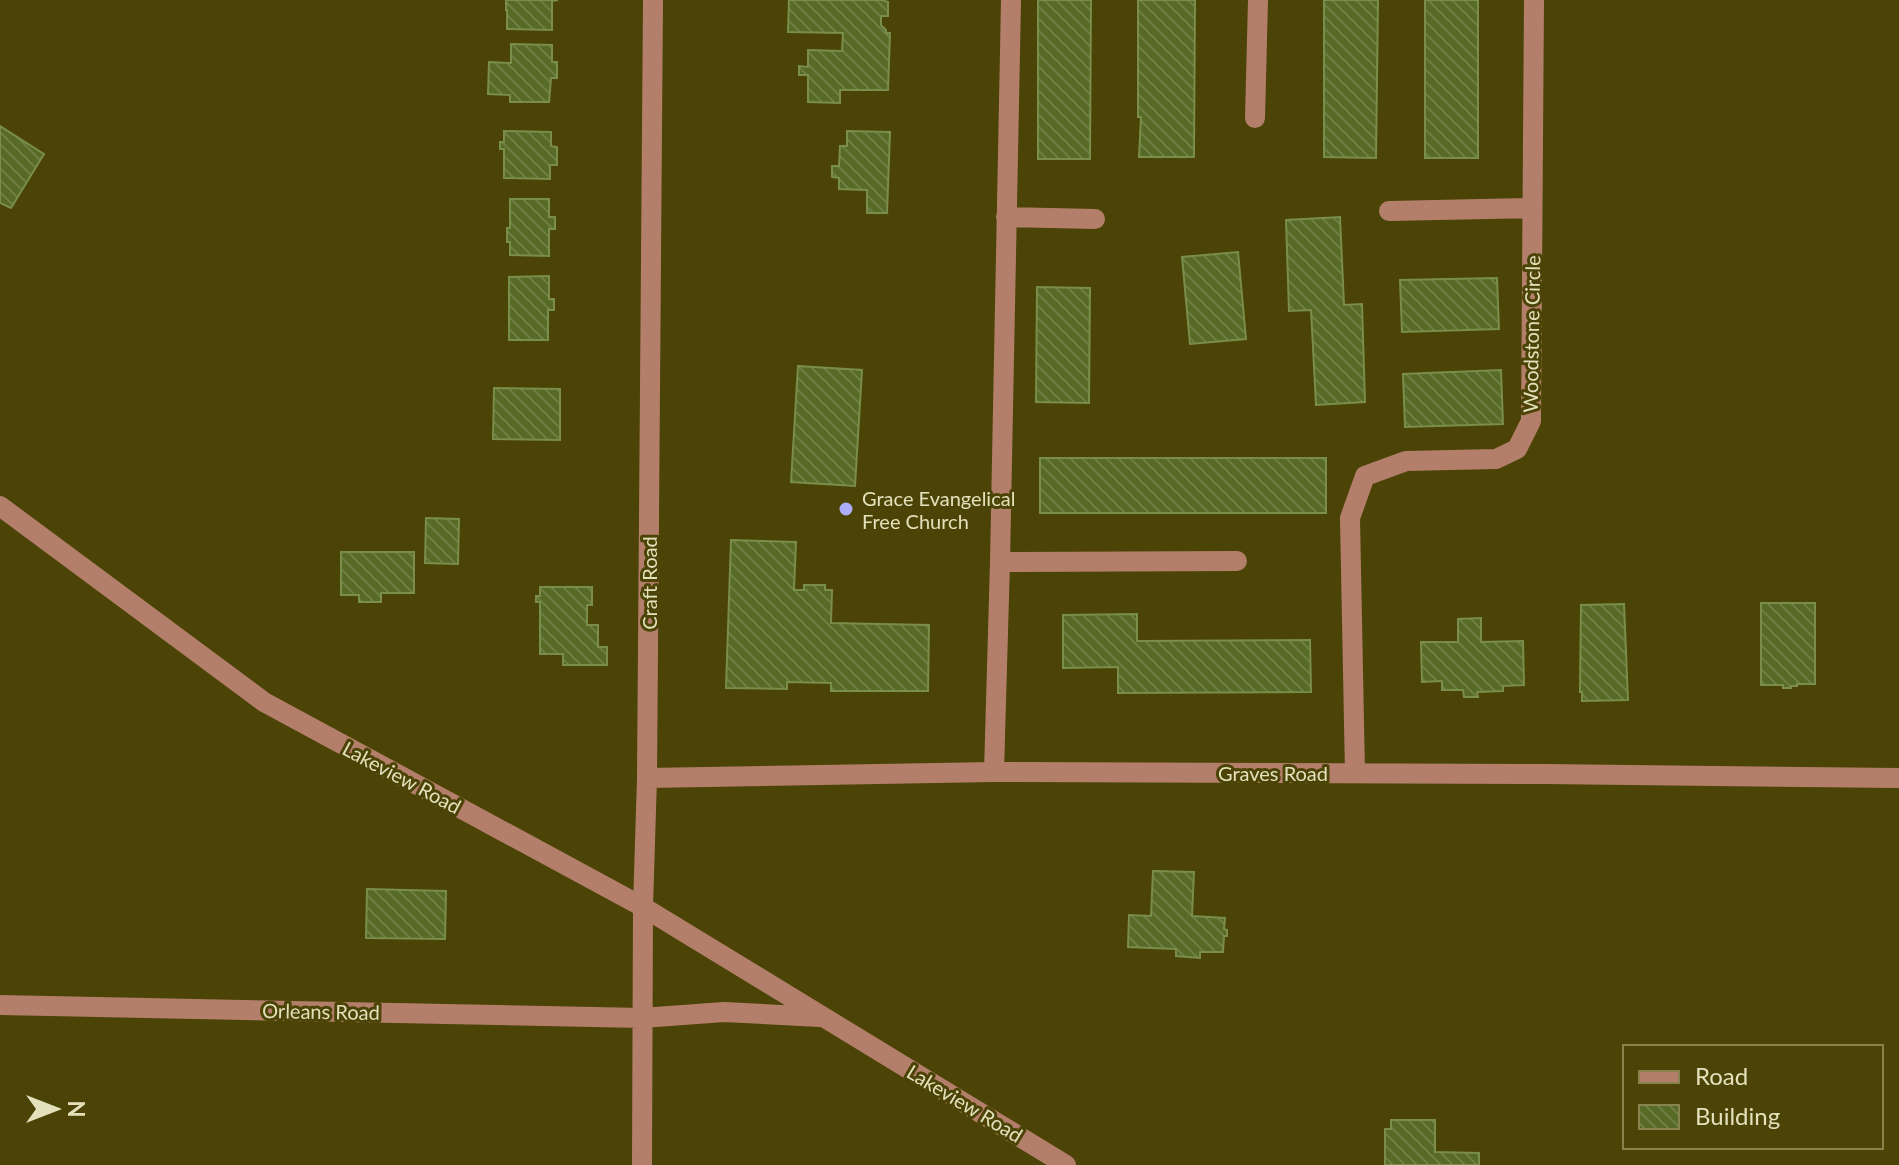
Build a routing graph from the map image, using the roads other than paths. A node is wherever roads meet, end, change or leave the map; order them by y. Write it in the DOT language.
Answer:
graph roads {
  1 [pos="653,0"];
  2 [pos="1011,0"];
  3 [pos="1258,0"];
  4 [pos="1534,0"];
  5 [pos="1255,118"];
  6 [pos="1532,208"];
  7 [pos="1389,211"];
  8 [pos="1006,217"];
  9 [pos="1095,219"];
  10 [pos="0,506"];
  11 [pos="1237,561"];
  12 [pos="1000,562"];
  13 [pos="994,772"];
  14 [pos="1355,773"];
  15 [pos="647,778"];
  16 [pos="1899,778"];
  17 [pos="643,907"];
  18 [pos="0,1005"];
  19 [pos="824,1017"];
  20 [pos="642,1018"];
  21 [pos="642,1165"];
  22 [pos="1066,1165"];
  1 -- 15 [label="street, Craft Road"];
  2 -- 8 [label="street"];
  3 -- 5 [label="street"];
  4 -- 6 [label="street, Woodstone Circle"];
  6 -- 7 [label="street"];
  6 -- 14 [label="street, Woodstone Circle"];
  8 -- 9 [label="street"];
  8 -- 12 [label="street"];
  10 -- 17 [label="street, Lakeview Road"];
  11 -- 12 [label="street"];
  12 -- 13 [label="street"];
  13 -- 14 [label="street, Graves Road"];
  13 -- 15 [label="street, Graves Road"];
  14 -- 16 [label="street, Graves Road"];
  15 -- 17 [label="street, Craft Road"];
  17 -- 19 [label="street, Lakeview Road"];
  17 -- 20 [label="street, Craft Road"];
  18 -- 20 [label="street, Orleans Road"];
  19 -- 20 [label="street, Lakeview Road"];
  19 -- 22 [label="street, Lakeview Road"];
  20 -- 21 [label="street, Craft Road"];
}
